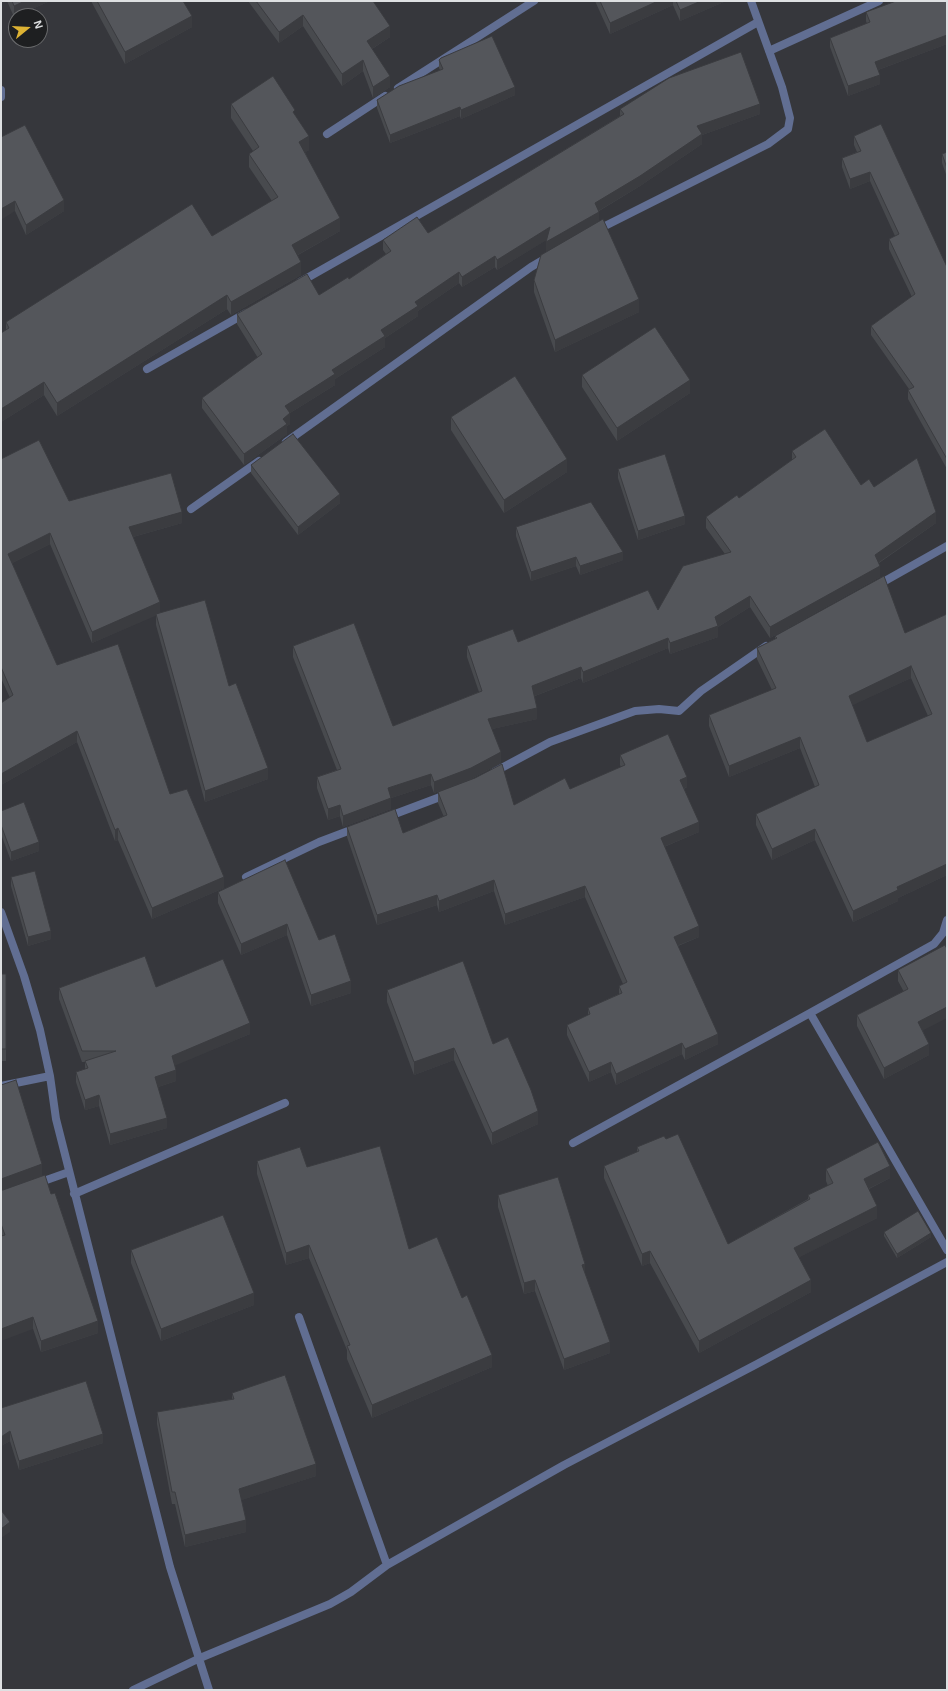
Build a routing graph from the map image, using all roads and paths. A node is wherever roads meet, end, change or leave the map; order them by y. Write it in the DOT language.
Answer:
graph roads {
  1 [pos="534,1"];
  2 [pos="751,1"];
  3 [pos="879,1"];
  4 [pos="758,22"];
  5 [pos="769,51"];
  6 [pos="1,90"];
  7 [pos="1,97"];
  8 [pos="327,134"];
  9 [pos="590,233"];
  10 [pos="557,252"];
  11 [pos="293,286"];
  12 [pos="251,310"];
  13 [pos="147,369"];
  14 [pos="281,446"];
  15 [pos="268,455"];
  16 [pos="191,509"];
  17 [pos="947,546"];
  18 [pos="867,591"];
  19 [pos="774,642"];
  20 [pos="487,776"];
  21 [pos="458,790"];
  22 [pos="378,820"];
  23 [pos="363,826"];
  24 [pos="246,877"];
  25 [pos="1,912"];
  26 [pos="947,920"];
  27 [pos="810,1013"];
  28 [pos="50,1076"];
  29 [pos="1,1086"];
  30 [pos="285,1103"];
  31 [pos="573,1143"];
  32 [pos="68,1172"];
  33 [pos="28,1187"];
  34 [pos="74,1194"];
  35 [pos="947,1250"];
  36 [pos="947,1262"];
  37 [pos="299,1317"];
  38 [pos="387,1565"];
  39 [pos="200,1658"];
  40 [pos="134,1690"];
  41 [pos="209,1690"];
  1 -- 8 [label="street"];
  2 -- 4 [label="street"];
  3 -- 5 [label="street"];
  4 -- 5 [label="street"];
  4 -- 11 [label="street"];
  5 -- 9 [label="street"];
  6 -- 7 [label="street"];
  10 -- 14 [label="street"];
  12 -- 13 [label="street"];
  15 -- 16 [label="street"];
  17 -- 18 [label="street"];
  19 -- 20 [label="street"];
  21 -- 22 [label="street"];
  23 -- 24 [label="street"];
  25 -- 28 [label="street"];
  26 -- 27 [label="street"];
  27 -- 31 [label="street"];
  27 -- 35 [label="street"];
  28 -- 29 [label="street"];
  28 -- 32 [label="street"];
  30 -- 34 [label="street"];
  32 -- 33 [label="street"];
  32 -- 34 [label="street"];
  34 -- 39 [label="street"];
  36 -- 38 [label="street"];
  37 -- 38 [label="street"];
  38 -- 39 [label="street"];
  39 -- 40 [label="street"];
  39 -- 41 [label="street"];
}
